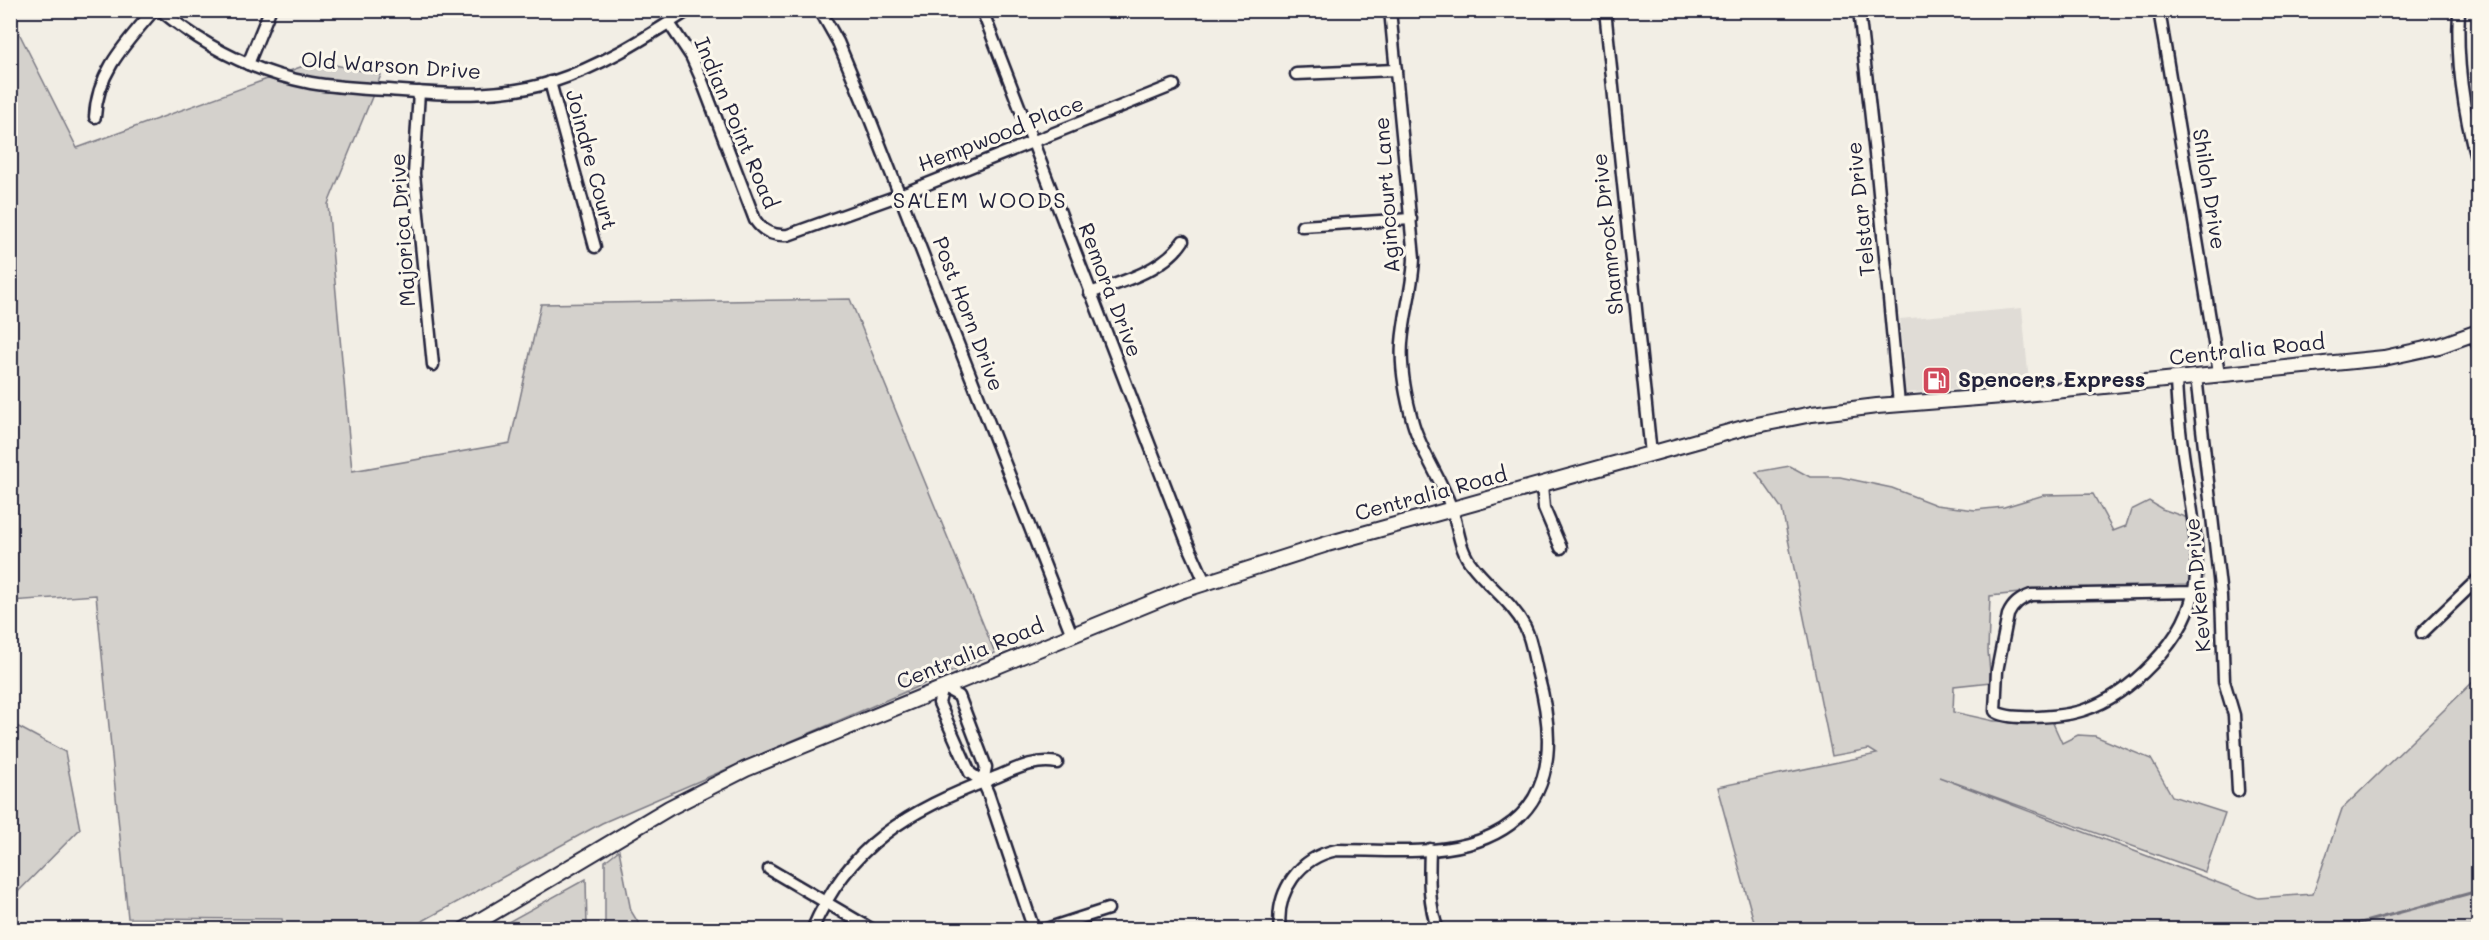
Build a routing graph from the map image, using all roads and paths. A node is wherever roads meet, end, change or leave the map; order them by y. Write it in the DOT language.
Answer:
graph roads {
  1 [pos="154,10"];
  2 [pos="160,10"];
  3 [pos="270,10"];
  4 [pos="689,10"];
  5 [pos="820,10"];
  6 [pos="982,10"];
  7 [pos="1390,10"];
  8 [pos="1605,10"];
  9 [pos="1859,10"];
  10 [pos="2158,10"];
  11 [pos="2459,10"];
  12 [pos="669,23"];
  13 [pos="248,64"];
  14 [pos="1396,70"];
  15 [pos="1296,74"];
  16 [pos="550,82"];
  17 [pos="1174,85"];
  18 [pos="419,92"];
  19 [pos="95,117"];
  20 [pos="1033,143"];
  21 [pos="2478,165"];
  22 [pos="900,195"];
  23 [pos="1411,219"];
  24 [pos="1302,226"];
  25 [pos="772,234"];
  26 [pos="1183,241"];
  27 [pos="595,247"];
  28 [pos="1090,293"];
  29 [pos="2477,338"];
  30 [pos="433,365"];
  31 [pos="2219,373"];
  32 [pos="2196,376"];
  33 [pos="2175,378"];
  34 [pos="1899,404"];
  35 [pos="1651,454"];
  36 [pos="1542,485"];
  37 [pos="1452,510"];
  38 [pos="1562,548"];
  39 [pos="2478,579"];
  40 [pos="1204,582"];
  41 [pos="2194,592"];
  42 [pos="2422,633"];
  43 [pos="1072,635"];
  44 [pos="943,687"];
  45 [pos="1057,763"];
  46 [pos="983,782"];
  47 [pos="2238,791"];
  48 [pos="1430,849"];
  49 [pos="769,869"];
  50 [pos="826,902"];
  51 [pos="1108,909"];
  52 [pos="464,930"];
  53 [pos="812,930"];
  54 [pos="873,930"];
  55 [pos="1034,930"];
  56 [pos="1043,930"];
  57 [pos="1280,930"];
  58 [pos="1438,930"];
  1 -- 19 [label="street"];
  2 -- 13 [label="street, Old Warson Drive"];
  3 -- 13 [label="street"];
  4 -- 12 [label="street, Old Warson Drive"];
  5 -- 22 [label="street, Post Horn Drive"];
  6 -- 20 [label="street, Remora Drive"];
  7 -- 14 [label="street, Agincourt Lane"];
  8 -- 35 [label="street, Shamrock Drive"];
  9 -- 34 [label="street, Telstar Drive"];
  10 -- 31 [label="street, Shiloh Drive"];
  11 -- 21 [label="street"];
  12 -- 16 [label="street, Old Warson Drive"];
  12 -- 25 [label="street, Indian Point Road"];
  13 -- 18 [label="street, Old Warson Drive"];
  14 -- 15 [label="street"];
  14 -- 23 [label="street, Agincourt Lane"];
  16 -- 18 [label="street, Old Warson Drive"];
  16 -- 27 [label="street, Joindre Court"];
  17 -- 20 [label="street, Hempwood Place"];
  18 -- 30 [label="street, Majorica Drive"];
  20 -- 22 [label="street, Hempwood Place"];
  20 -- 28 [label="street, Remora Drive"];
  22 -- 25 [label="street, Hempwood Place"];
  22 -- 43 [label="street, Post Horn Drive"];
  23 -- 24 [label="street"];
  23 -- 37 [label="street, Agincourt Lane"];
  26 -- 28 [label="street"];
  28 -- 40 [label="street, Remora Drive"];
  29 -- 31 [label="main road, Centralia Road"];
  31 -- 32 [label="main road, Centralia Road"];
  32 -- 33 [label="main road, Centralia Road"];
  32 -- 47 [label="street, Kevken Drive"];
  33 -- 34 [label="main road, Centralia Road"];
  33 -- 41 [label="street"];
  34 -- 35 [label="main road, Centralia Road"];
  35 -- 36 [label="main road, Centralia Road"];
  36 -- 37 [label="main road, Centralia Road"];
  36 -- 38 [label="street"];
  37 -- 40 [label="main road, Centralia Road"];
  37 -- 48 [label="street, Agincourt Lane"];
  39 -- 42 [label="street"];
  40 -- 43 [label="main road, Centralia Road"];
  41 -- 41 [label="street"];
  43 -- 44 [label="main road, Centralia Road"];
  44 -- 46 [label="street"];
  44 -- 46 [label="street"];
  44 -- 52 [label="main road, Centralia Road"];
  45 -- 46 [label="street"];
  46 -- 50 [label="street"];
  46 -- 55 [label="street"];
  48 -- 57 [label="street, Agincourt Lane"];
  48 -- 58 [label="street"];
  49 -- 50 [label="street"];
  50 -- 53 [label="street"];
  50 -- 54 [label="street"];
  51 -- 56 [label="street"];
}
